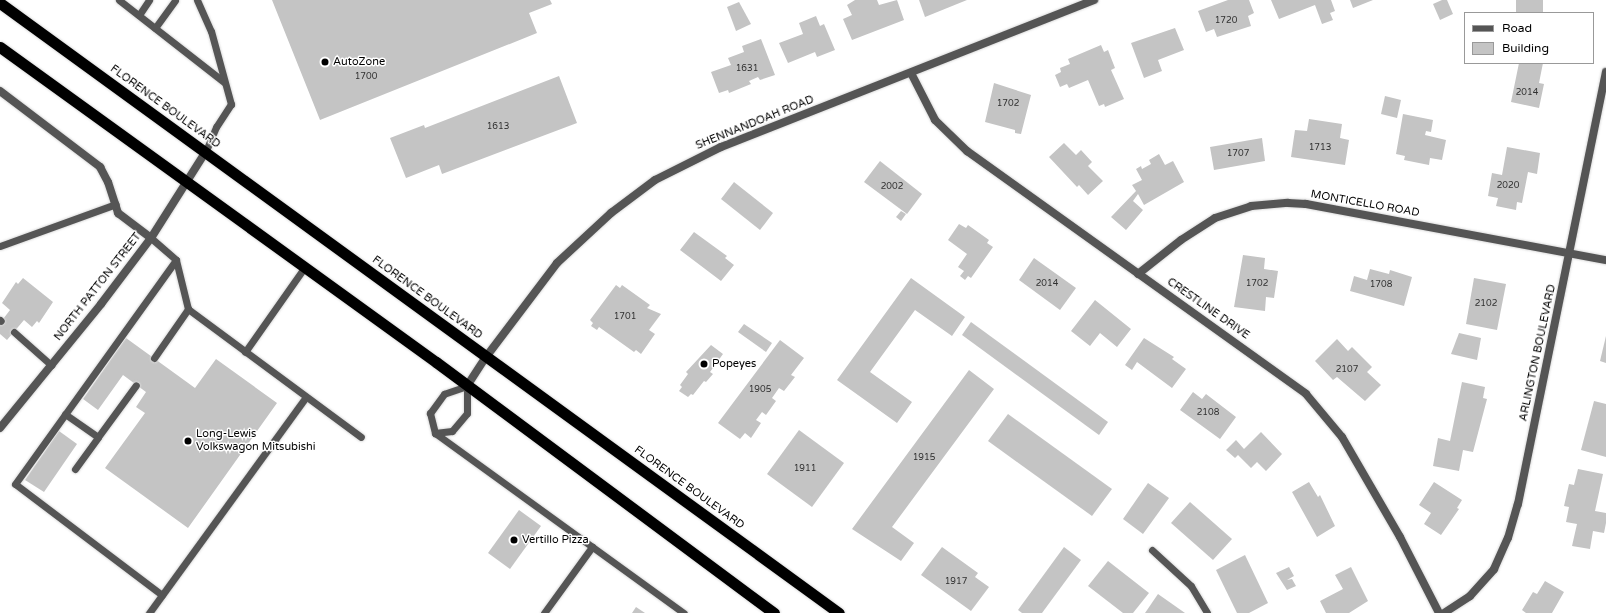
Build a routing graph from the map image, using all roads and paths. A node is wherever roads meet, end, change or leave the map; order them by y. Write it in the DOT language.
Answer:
graph roads {
  1 [pos="119,0"];
  2 [pos="149,0"];
  3 [pos="175,0"];
  4 [pos="198,0"];
  5 [pos="1094,0"];
  6 [pos="0,3"];
  7 [pos="139,15"];
  8 [pos="155,28"];
  9 [pos="0,47"];
  10 [pos="1606,72"];
  11 [pos="911,73"];
  12 [pos="224,82"];
  13 [pos="0,91"];
  14 [pos="206,154"];
  15 [pos="188,183"];
  16 [pos="116,204"];
  17 [pos="150,238"];
  18 [pos="0,246"];
  19 [pos="1570,252"];
  20 [pos="176,260"];
  21 [pos="1606,260"];
  22 [pos="304,268"];
  23 [pos="1138,274"];
  24 [pos="188,309"];
  25 [pos="14,332"];
  26 [pos="245,352"];
  27 [pos="486,357"];
  28 [pos="154,358"];
  29 [pos="52,365"];
  30 [pos="136,384"];
  31 [pos="467,386"];
  32 [pos="306,397"];
  33 [pos="64,414"];
  34 [pos="0,428"];
  35 [pos="434,433"];
  36 [pos="361,436"];
  37 [pos="98,437"];
  38 [pos="75,469"];
  39 [pos="592,547"];
  40 [pos="1152,550"];
  41 [pos="162,595"];
  42 [pos="673,610"];
  43 [pos="149,613"];
  44 [pos="544,613"];
  45 [pos="684,613"];
  46 [pos="774,613"];
  47 [pos="839,613"];
  48 [pos="1207,613"];
  49 [pos="1439,613"];
  50 [pos="1444,613"];
  1 -- 7 [label="lane"];
  2 -- 7 [label="lane"];
  3 -- 8 [label="lane"];
  4 -- 12 [label="lane"];
  5 -- 11 [label="street, SHENNANDOAH ROAD"];
  6 -- 14 [label="highway, FLORENCE BOULEVARD"];
  7 -- 8 [label="lane"];
  8 -- 12 [label="lane"];
  9 -- 15 [label="highway"];
  10 -- 19 [label="street, ARLINGTON BOULEVARD"];
  11 -- 23 [label="street, CRESTLINE DRIVE"];
  11 -- 27 [label="street, SHENNANDOAH ROAD"];
  12 -- 14 [label="lane"];
  13 -- 16 [label="street"];
  14 -- 15 [label="street, NORTH PATTON STREET"];
  14 -- 27 [label="highway, FLORENCE BOULEVARD"];
  15 -- 17 [label="street, NORTH PATTON STREET"];
  15 -- 22 [label="highway"];
  16 -- 17 [label="street"];
  16 -- 18 [label="lane"];
  17 -- 20 [label="lane"];
  17 -- 29 [label="street, NORTH PATTON STREET"];
  19 -- 21 [label="street, MONTICELLO ROAD"];
  19 -- 23 [label="street, MONTICELLO ROAD"];
  19 -- 50 [label="street, ARLINGTON BOULEVARD"];
  20 -- 24 [label="lane"];
  20 -- 33 [label="lane"];
  22 -- 26 [label="lane"];
  22 -- 31 [label="highway"];
  23 -- 49 [label="street, CRESTLINE DRIVE"];
  24 -- 26 [label="lane"];
  24 -- 28 [label="lane"];
  25 -- 29 [label="lane"];
  26 -- 32 [label="lane"];
  27 -- 31 [label="street, SHENNANDOAH ROAD"];
  27 -- 47 [label="highway, FLORENCE BOULEVARD"];
  29 -- 34 [label="street, NORTH PATTON STREET"];
  30 -- 37 [label="lane"];
  31 -- 35 [label="lane"];
  31 -- 35 [label="lane"];
  31 -- 46 [label="highway"];
  32 -- 36 [label="lane"];
  32 -- 41 [label="lane"];
  33 -- 37 [label="lane"];
  33 -- 41 [label="lane"];
  35 -- 39 [label="lane"];
  37 -- 38 [label="lane"];
  39 -- 42 [label="lane"];
  39 -- 44 [label="lane"];
  40 -- 48 [label="lane"];
  41 -- 43 [label="lane"];
  42 -- 45 [label="lane"];
}
